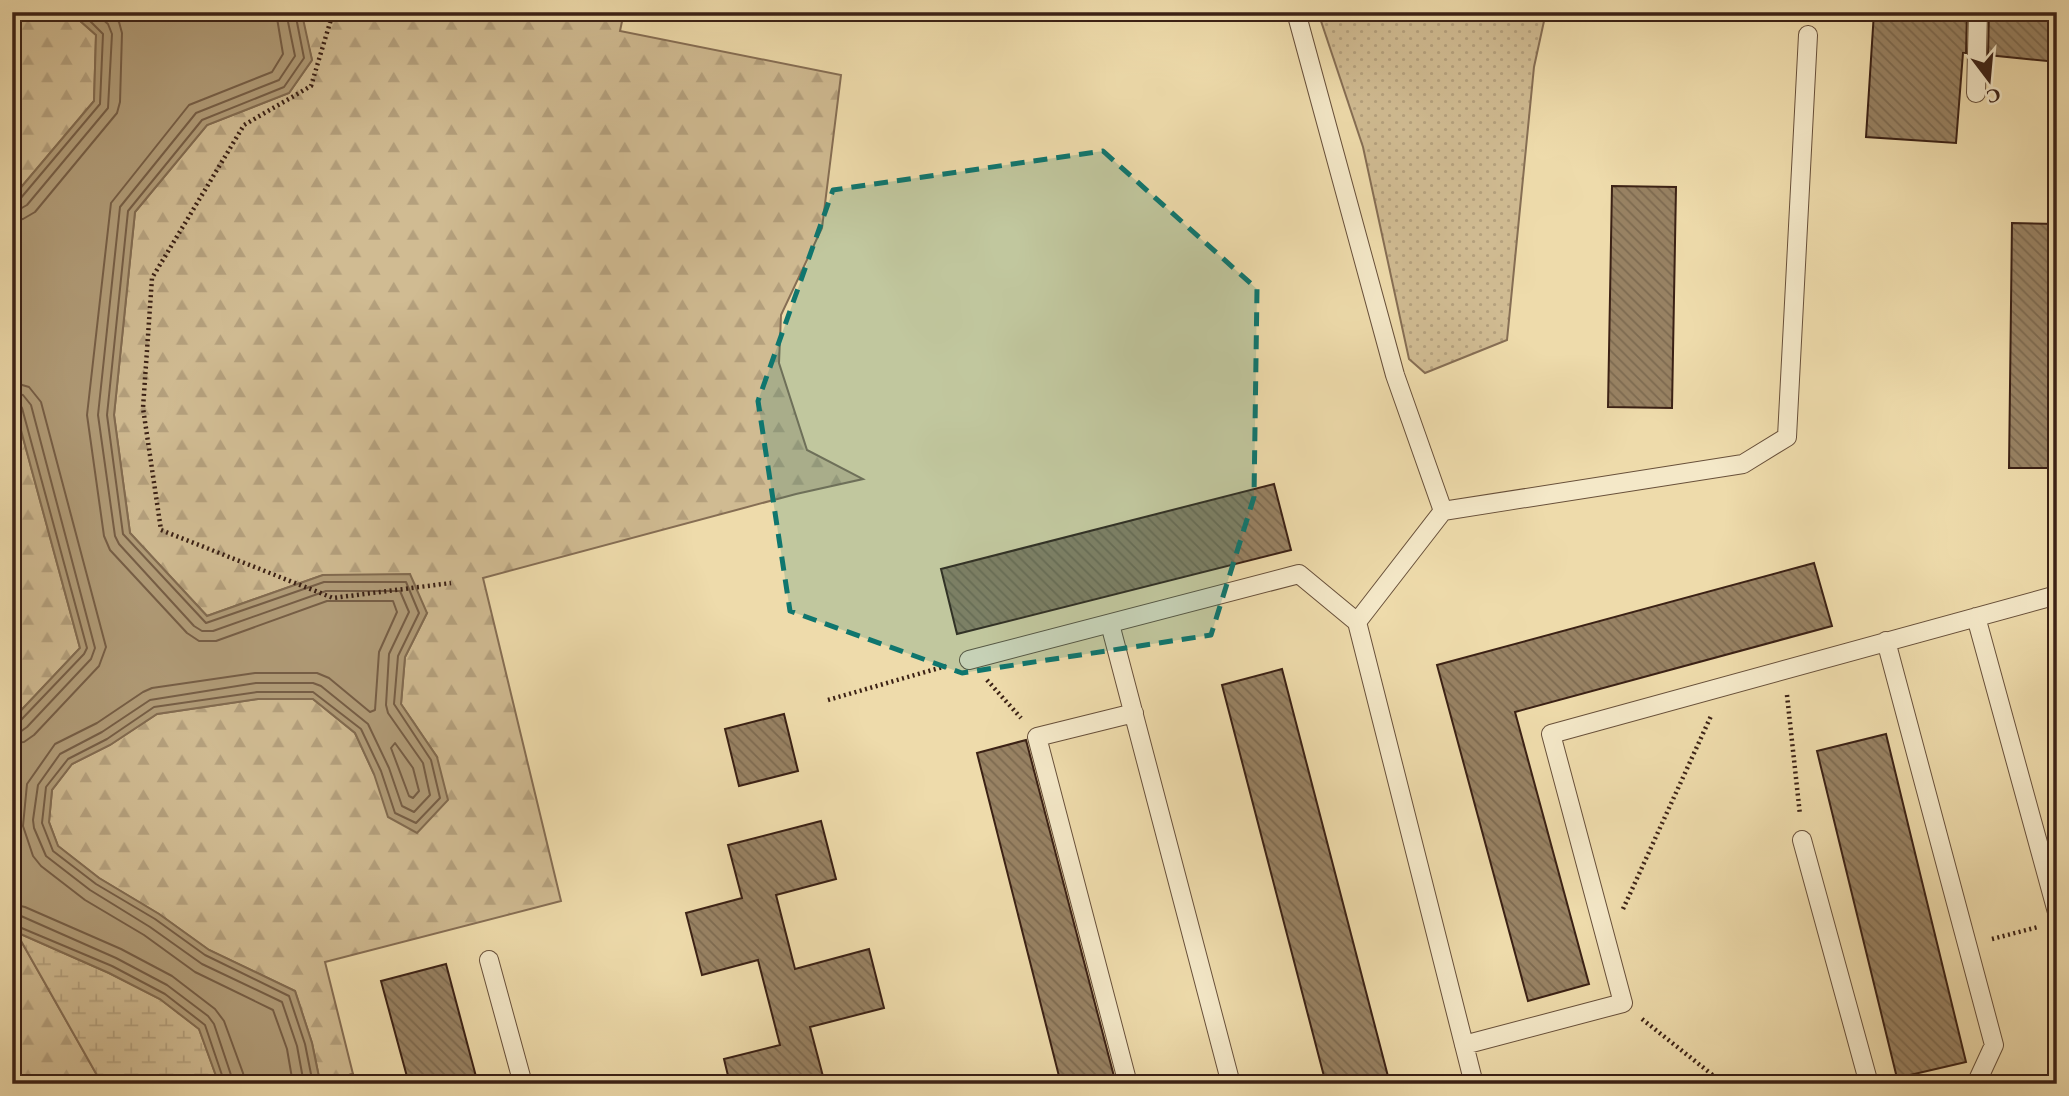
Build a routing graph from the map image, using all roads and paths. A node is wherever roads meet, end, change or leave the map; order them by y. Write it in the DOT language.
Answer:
graph roads {
  1 [pos="328,12"];
  2 [pos="1296,12"];
  3 [pos="1978,12"];
  4 [pos="1808,35"];
  5 [pos="1976,93"];
  6 [pos="1443,511"];
  7 [pos="451,583"];
  8 [pos="2057,594"];
  9 [pos="1976,617"];
  10 [pos="1357,622"];
  11 [pos="1110,624"];
  12 [pos="1886,641"];
  13 [pos="969,660"];
  14 [pos="1784,669"];
  15 [pos="1725,686"];
  16 [pos="828,700"];
  17 [pos="1134,713"];
  18 [pos="1037,737"];
  19 [pos="1802,840"];
  20 [pos="2050,919"];
  21 [pos="1607,945"];
  22 [pos="1968,946"];
  23 [pos="489,960"];
  24 [pos="1623,1003"];
  25 [pos="1464,1045"];
  26 [pos="523,1084"];
  27 [pos="1128,1084"];
  28 [pos="1231,1084"];
  29 [pos="1474,1084"];
  30 [pos="1724,1084"];
  31 [pos="1868,1084"];
  32 [pos="1976,1084"];
  1 -- 7 [label="path"];
  2 -- 6 [label="lane"];
  3 -- 5 [label="lane"];
  4 -- 6 [label="lane"];
  6 -- 10 [label="lane"];
  8 -- 9 [label="lane"];
  9 -- 12 [label="lane"];
  9 -- 20 [label="lane"];
  10 -- 11 [label="lane"];
  10 -- 25 [label="lane"];
  11 -- 13 [label="lane"];
  11 -- 17 [label="lane"];
  12 -- 14 [label="lane"];
  12 -- 22 [label="lane"];
  13 -- 16 [label="path"];
  13 -- 18 [label="path"];
  14 -- 15 [label="lane"];
  14 -- 19 [label="path"];
  15 -- 21 [label="path"];
  15 -- 21 [label="lane"];
  17 -- 18 [label="lane"];
  17 -- 28 [label="lane"];
  18 -- 27 [label="lane"];
  19 -- 31 [label="lane"];
  20 -- 22 [label="path"];
  21 -- 24 [label="lane"];
  22 -- 32 [label="lane"];
  23 -- 26 [label="lane"];
  24 -- 25 [label="lane"];
  24 -- 30 [label="path"];
  25 -- 29 [label="lane"];
}
